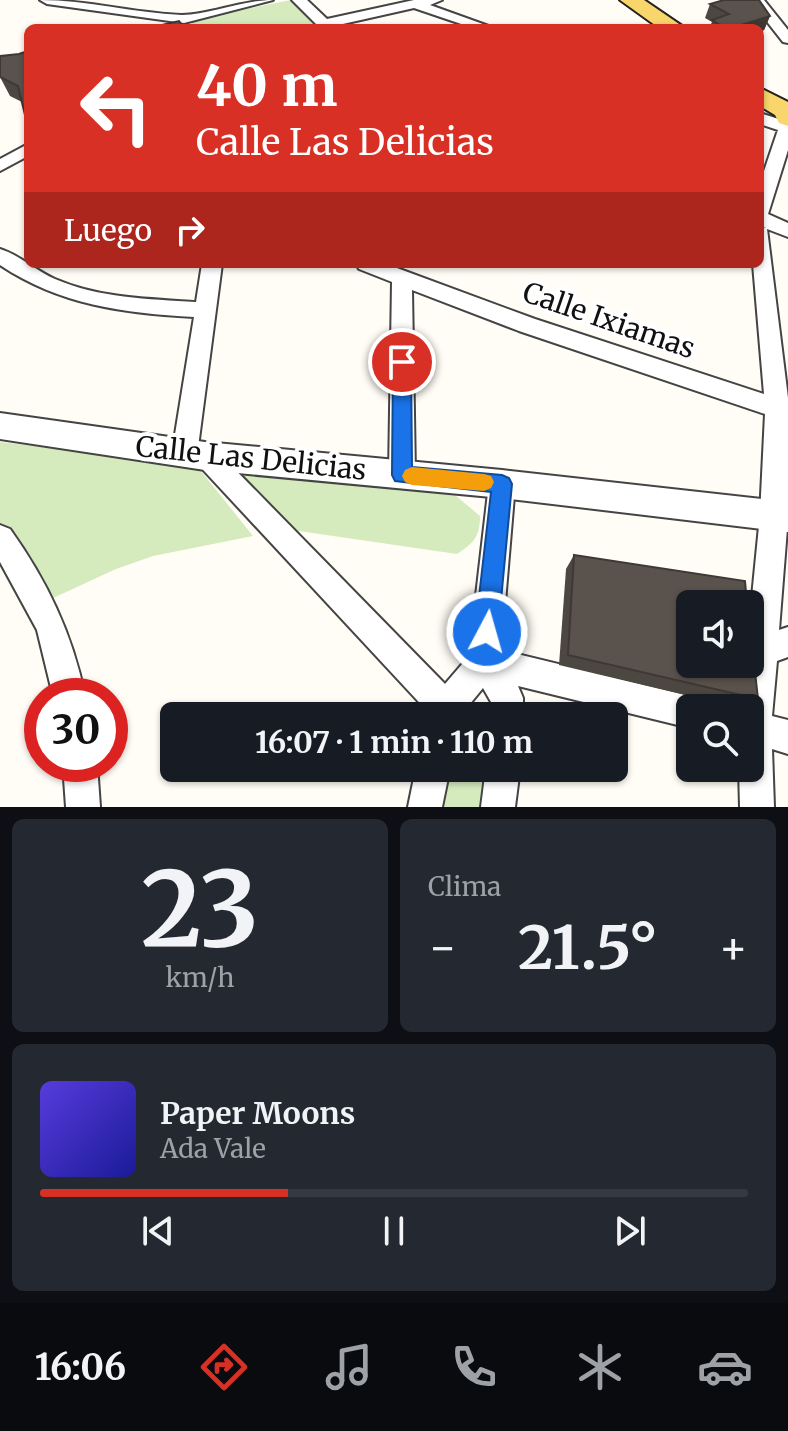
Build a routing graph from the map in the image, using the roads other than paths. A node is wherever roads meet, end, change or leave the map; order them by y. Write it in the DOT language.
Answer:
graph roads {
  1 [pos="47,0"];
  2 [pos="266,0"];
  3 [pos="299,0"];
  4 [pos="435,0"];
  5 [pos="612,0"];
  6 [pos="630,0"];
  7 [pos="757,0"];
  8 [pos="91,2"];
  9 [pos="414,2"];
  10 [pos="187,23"];
  11 [pos="324,24"];
  12 [pos="333,24"];
  13 [pos="476,24"];
  14 [pos="650,24"];
  15 [pos="668,24"];
  16 [pos="788,39"];
  17 [pos="764,88"];
  18 [pos="764,98"];
  19 [pos="787,115"];
  20 [pos="764,118"];
  21 [pos="24,151"];
  22 [pos="0,166"];
  23 [pos="764,198"];
  24 [pos="764,220"];
  25 [pos="788,231"];
  26 [pos="0,256"];
  27 [pos="764,264"];
  28 [pos="211,268"];
  29 [pos="376,268"];
  30 [pos="402,278"];
  31 [pos="204,310"];
  32 [pos="783,410"];
  33 [pos="0,426"];
  34 [pos="195,455"];
  35 [pos="402,475"];
  36 [pos="502,484"];
  37 [pos="781,516"];
  38 [pos="0,538"];
  39 [pos="775,646"];
  40 [pos="484,662"];
  41 [pos="65,678"];
  42 [pos="761,694"];
  43 [pos="435,702"];
  44 [pos="453,702"];
  45 [pos="507,702"];
  46 [pos="676,709"];
  47 [pos="764,730"];
  48 [pos="788,737"];
  49 [pos="81,782"];
  50 [pos="430,782"];
  51 [pos="501,782"];
  52 [pos="755,782"];
  53 [pos="83,807"];
  54 [pos="425,807"];
  55 [pos="498,807"];
  56 [pos="757,807"];
  1 -- 8 [label="street"];
  2 -- 10 [label="street"];
  3 -- 11 [label="street"];
  4 -- 9 [label="street"];
  5 -- 14 [label="main road"];
  6 -- 15 [label="main road"];
  7 -- 16 [label="street"];
  8 -- 10 [label="street"];
  9 -- 12 [label="street"];
  9 -- 13 [label="street"];
  17 -- 19 [label="main road"];
  18 -- 19 [label="main road"];
  19 -- 20 [label="street"];
  19 -- 23 [label="street"];
  21 -- 22 [label="street"];
  24 -- 25 [label="street"];
  26 -- 31 [label="street"];
  27 -- 32 [label="street"];
  28 -- 31 [label="street"];
  29 -- 30 [label="street, Calle Ixiamas"];
  30 -- 32 [label="street, Calle Ixiamas"];
  30 -- 35 [label="street"];
  31 -- 34 [label="street"];
  32 -- 37 [label="street"];
  33 -- 34 [label="street, Calle Las Delicias"];
  34 -- 35 [label="street, Calle Las Delicias"];
  34 -- 43 [label="street"];
  35 -- 36 [label="street, Calle Las Delicias"];
  36 -- 37 [label="street, Calle Las Delicias"];
  36 -- 40 [label="street"];
  37 -- 39 [label="street"];
  38 -- 41 [label="street"];
  39 -- 42 [label="street"];
  40 -- 44 [label="street"];
  40 -- 45 [label="street"];
  40 -- 46 [label="street"];
  47 -- 48 [label="street"];
  49 -- 53 [label="street"];
  50 -- 54 [label="street"];
  51 -- 55 [label="street"];
  52 -- 56 [label="street"];
}
